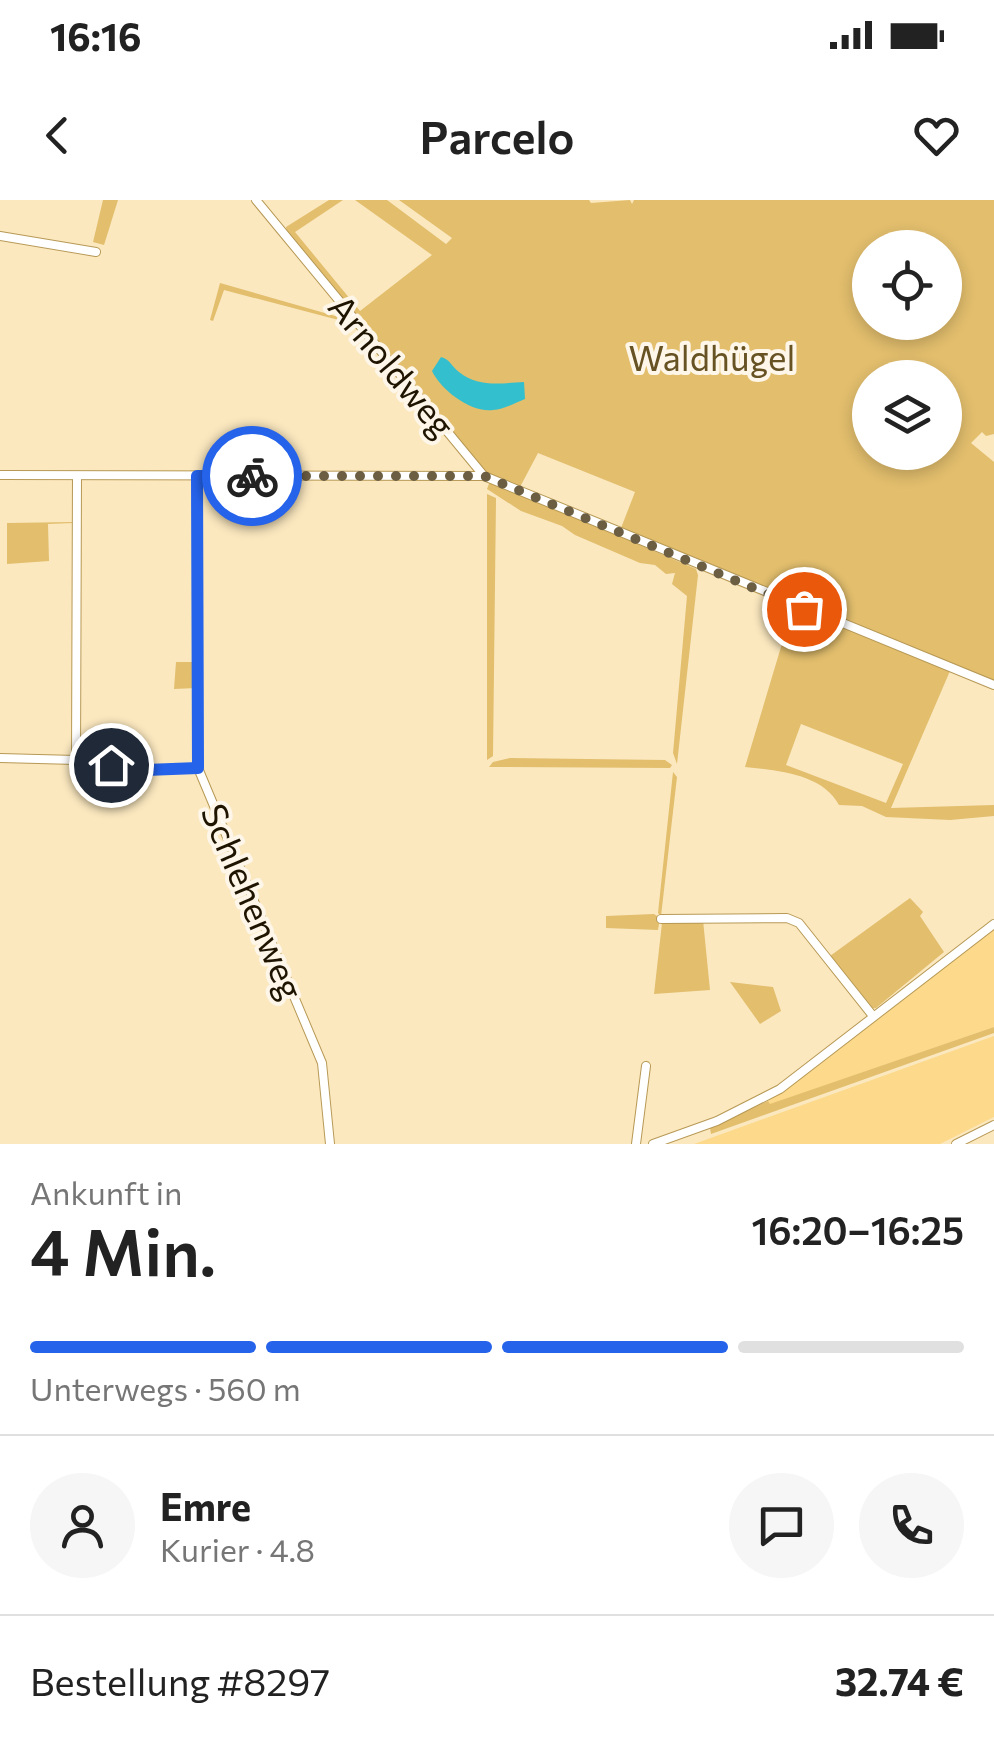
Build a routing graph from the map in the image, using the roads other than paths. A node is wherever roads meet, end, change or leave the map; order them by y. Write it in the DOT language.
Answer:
graph roads {
  1 [pos="256,200"];
  2 [pos="0,236"];
  3 [pos="96,252"];
  4 [pos="0,475"];
  5 [pos="76,476"];
  6 [pos="197,476"];
  7 [pos="484,476"];
  8 [pos="994,685"];
  9 [pos="0,758"];
  10 [pos="76,760"];
  11 [pos="198,768"];
  12 [pos="661,919"];
  13 [pos="994,924"];
  14 [pos="873,1016"];
  15 [pos="646,1066"];
  16 [pos="994,1125"];
  17 [pos="330,1144"];
  18 [pos="636,1144"];
  19 [pos="654,1144"];
  20 [pos="956,1144"];
  1 -- 7 [label="street, Arnoldweg"];
  2 -- 3 [label="street"];
  4 -- 5 [label="street"];
  5 -- 6 [label="street"];
  5 -- 10 [label="street"];
  6 -- 7 [label="street"];
  6 -- 11 [label="street, Schlehenweg"];
  7 -- 8 [label="street, Arnoldweg"];
  9 -- 10 [label="street"];
  10 -- 11 [label="street"];
  11 -- 17 [label="street, Schlehenweg"];
  12 -- 14 [label="street"];
  13 -- 14 [label="street"];
  14 -- 19 [label="street"];
  15 -- 18 [label="street"];
  16 -- 20 [label="street"];
}
